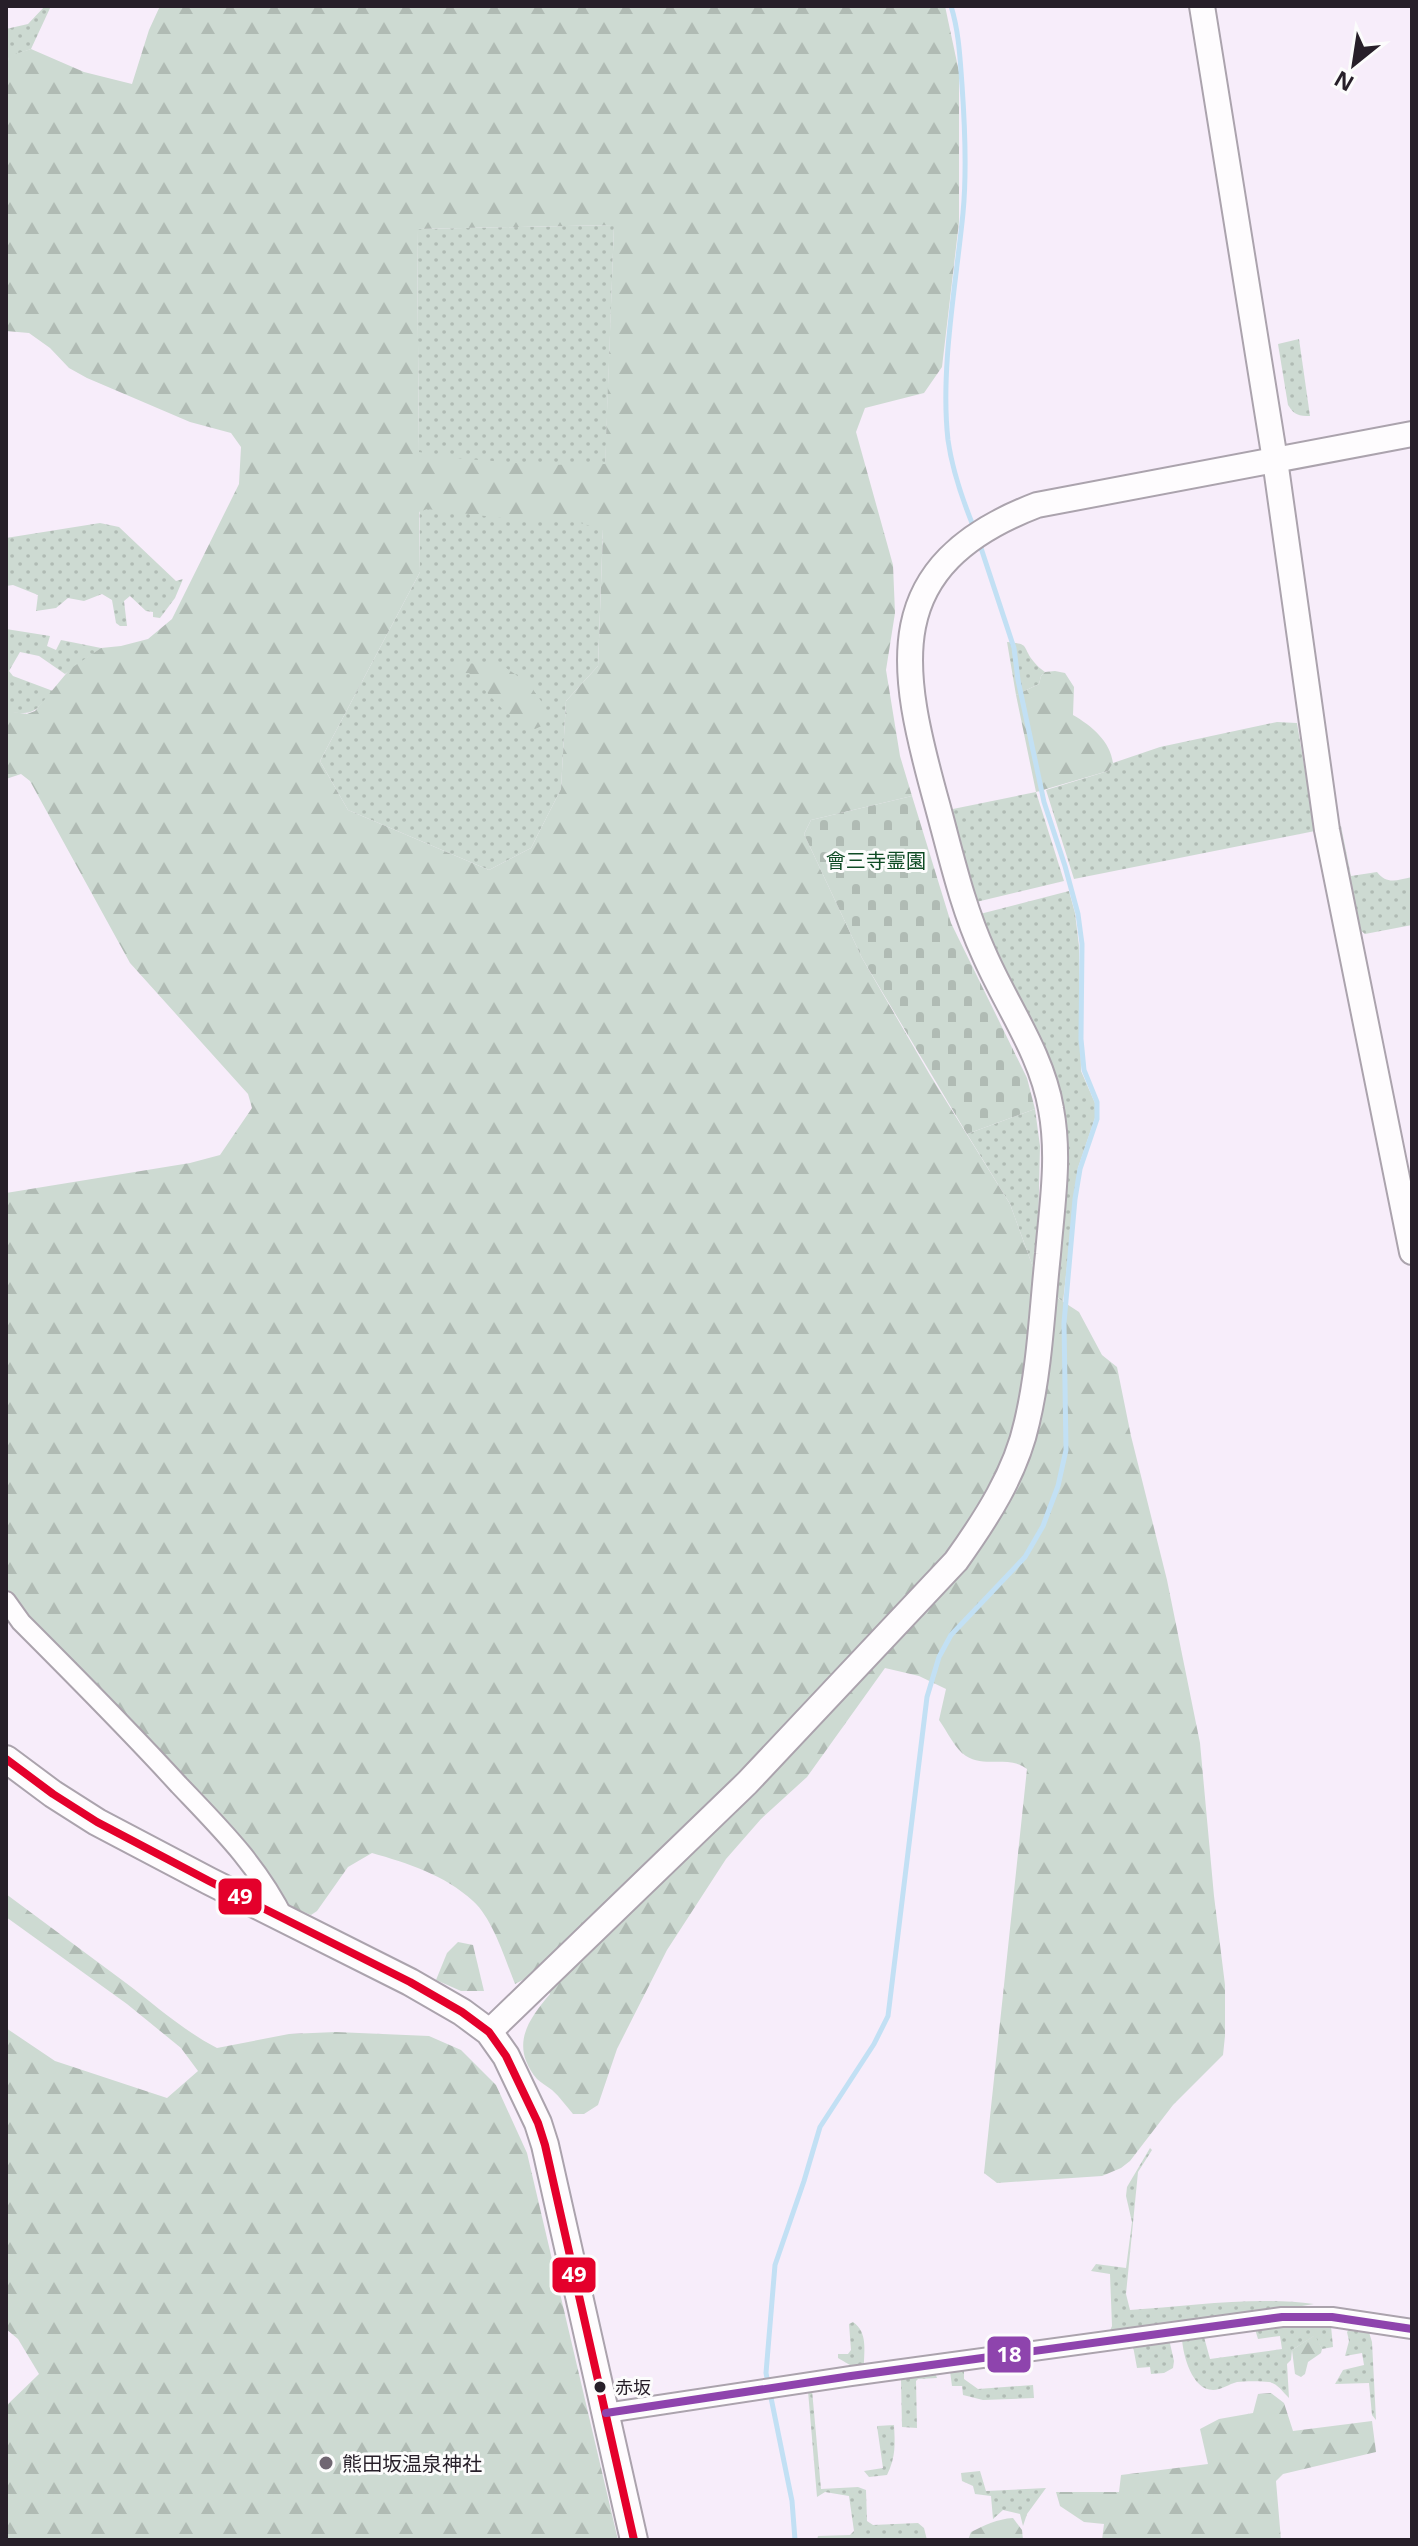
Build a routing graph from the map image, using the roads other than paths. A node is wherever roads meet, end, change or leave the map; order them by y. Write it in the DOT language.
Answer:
graph roads {
  1 [pos="1202,6"];
  2 [pos="1412,434"];
  3 [pos="1275,460"];
  4 [pos="1412,1252"];
  5 [pos="6,1601"];
  6 [pos="6,1759"];
  7 [pos="285,1920"];
  8 [pos="489,2032"];
  9 [pos="1412,2329"];
  10 [pos="606,2413"];
  11 [pos="634,2540"];
  1 -- 3 [label="street"];
  2 -- 3 [label="street"];
  3 -- 4 [label="street"];
  3 -- 8 [label="street"];
  5 -- 7 [label="street"];
  6 -- 7 [label="main road"];
  7 -- 8 [label="main road"];
  8 -- 10 [label="main road"];
  9 -- 10 [label="street"];
  10 -- 11 [label="main road"];
}
